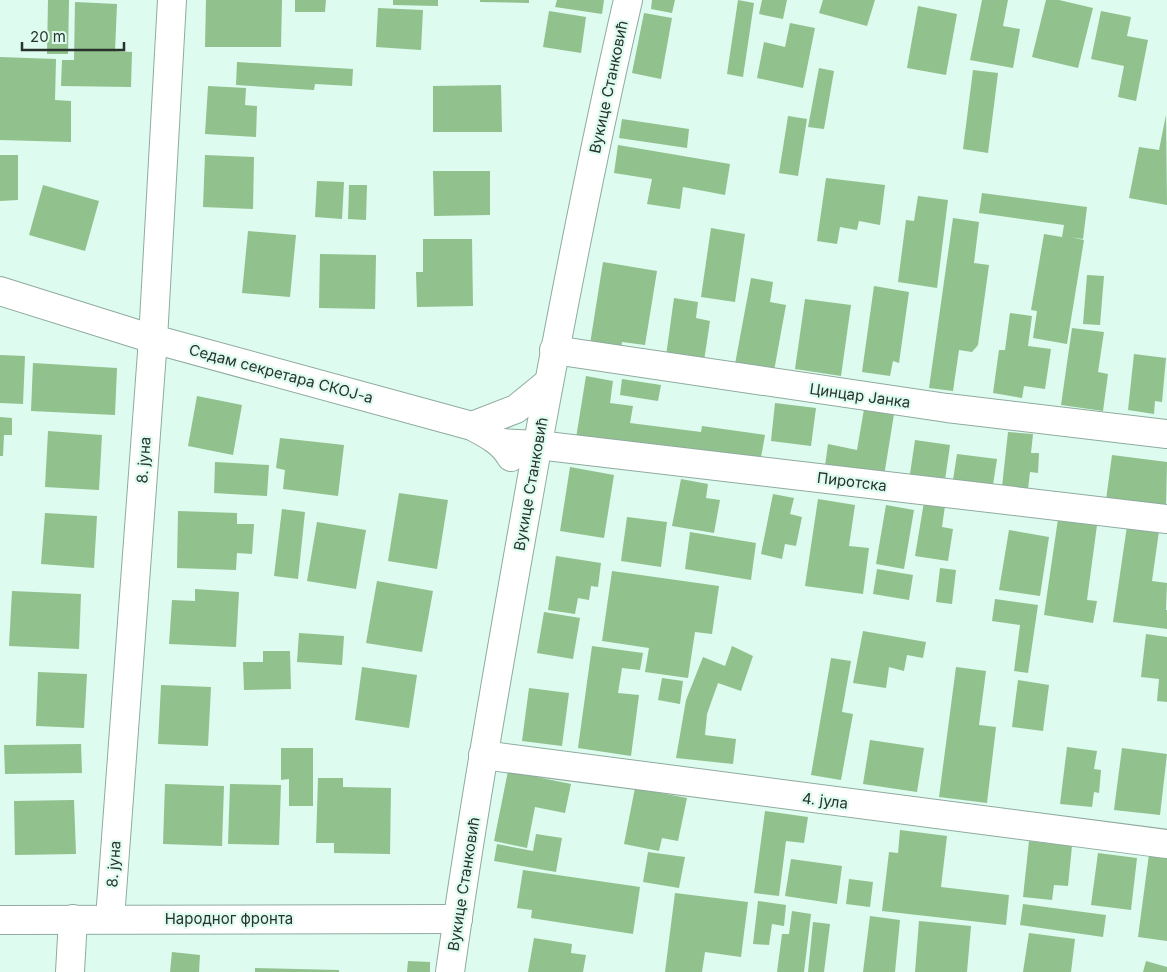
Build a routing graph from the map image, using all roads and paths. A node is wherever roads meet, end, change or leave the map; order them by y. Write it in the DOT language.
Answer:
graph roads {
  1 [pos="172,0"];
  2 [pos="628,0"];
  3 [pos="0,291"];
  4 [pos="152,339"];
  5 [pos="554,350"];
  6 [pos="549,382"];
  7 [pos="472,426"];
  8 [pos="1167,434"];
  9 [pos="500,443"];
  10 [pos="538,445"];
  11 [pos="528,497"];
  12 [pos="1167,519"];
  13 [pos="483,755"];
  14 [pos="1167,844"];
  15 [pos="72,919"];
  16 [pos="110,919"];
  17 [pos="458,919"];
  18 [pos="0,920"];
  19 [pos="70,972"];
  20 [pos="450,972"];
  1 -- 4 [label="street, 8. јуна"];
  2 -- 5 [label="street, Вукице Станковић"];
  3 -- 4 [label="street, Седам секретара СКОЈ-а"];
  4 -- 7 [label="street, Седам секретара СКОЈ-а"];
  4 -- 16 [label="street, 8. јуна"];
  5 -- 6 [label="street, Вукице Станковић"];
  5 -- 8 [label="street, Цинцар Јанка"];
  6 -- 7 [label="street"];
  6 -- 10 [label="street, Вукице Станковић"];
  7 -- 9 [label="street, Седам секретара СКОЈ-а"];
  9 -- 10 [label="street, Пиротска"];
  9 -- 11 [label="street, Седам секретара СКОЈ-а"];
  10 -- 11 [label="street, Вукице Станковић"];
  10 -- 12 [label="street, Пиротска"];
  11 -- 13 [label="street, Вукице Станковић"];
  13 -- 14 [label="street, 4. јула"];
  13 -- 17 [label="street, Вукице Станковић"];
  15 -- 16 [label="street, Народног фронта"];
  15 -- 18 [label="street, Народног фронта"];
  15 -- 19 [label="street"];
  16 -- 17 [label="street, Народног фронта"];
  17 -- 20 [label="street, Вукице Станковић"];
}
